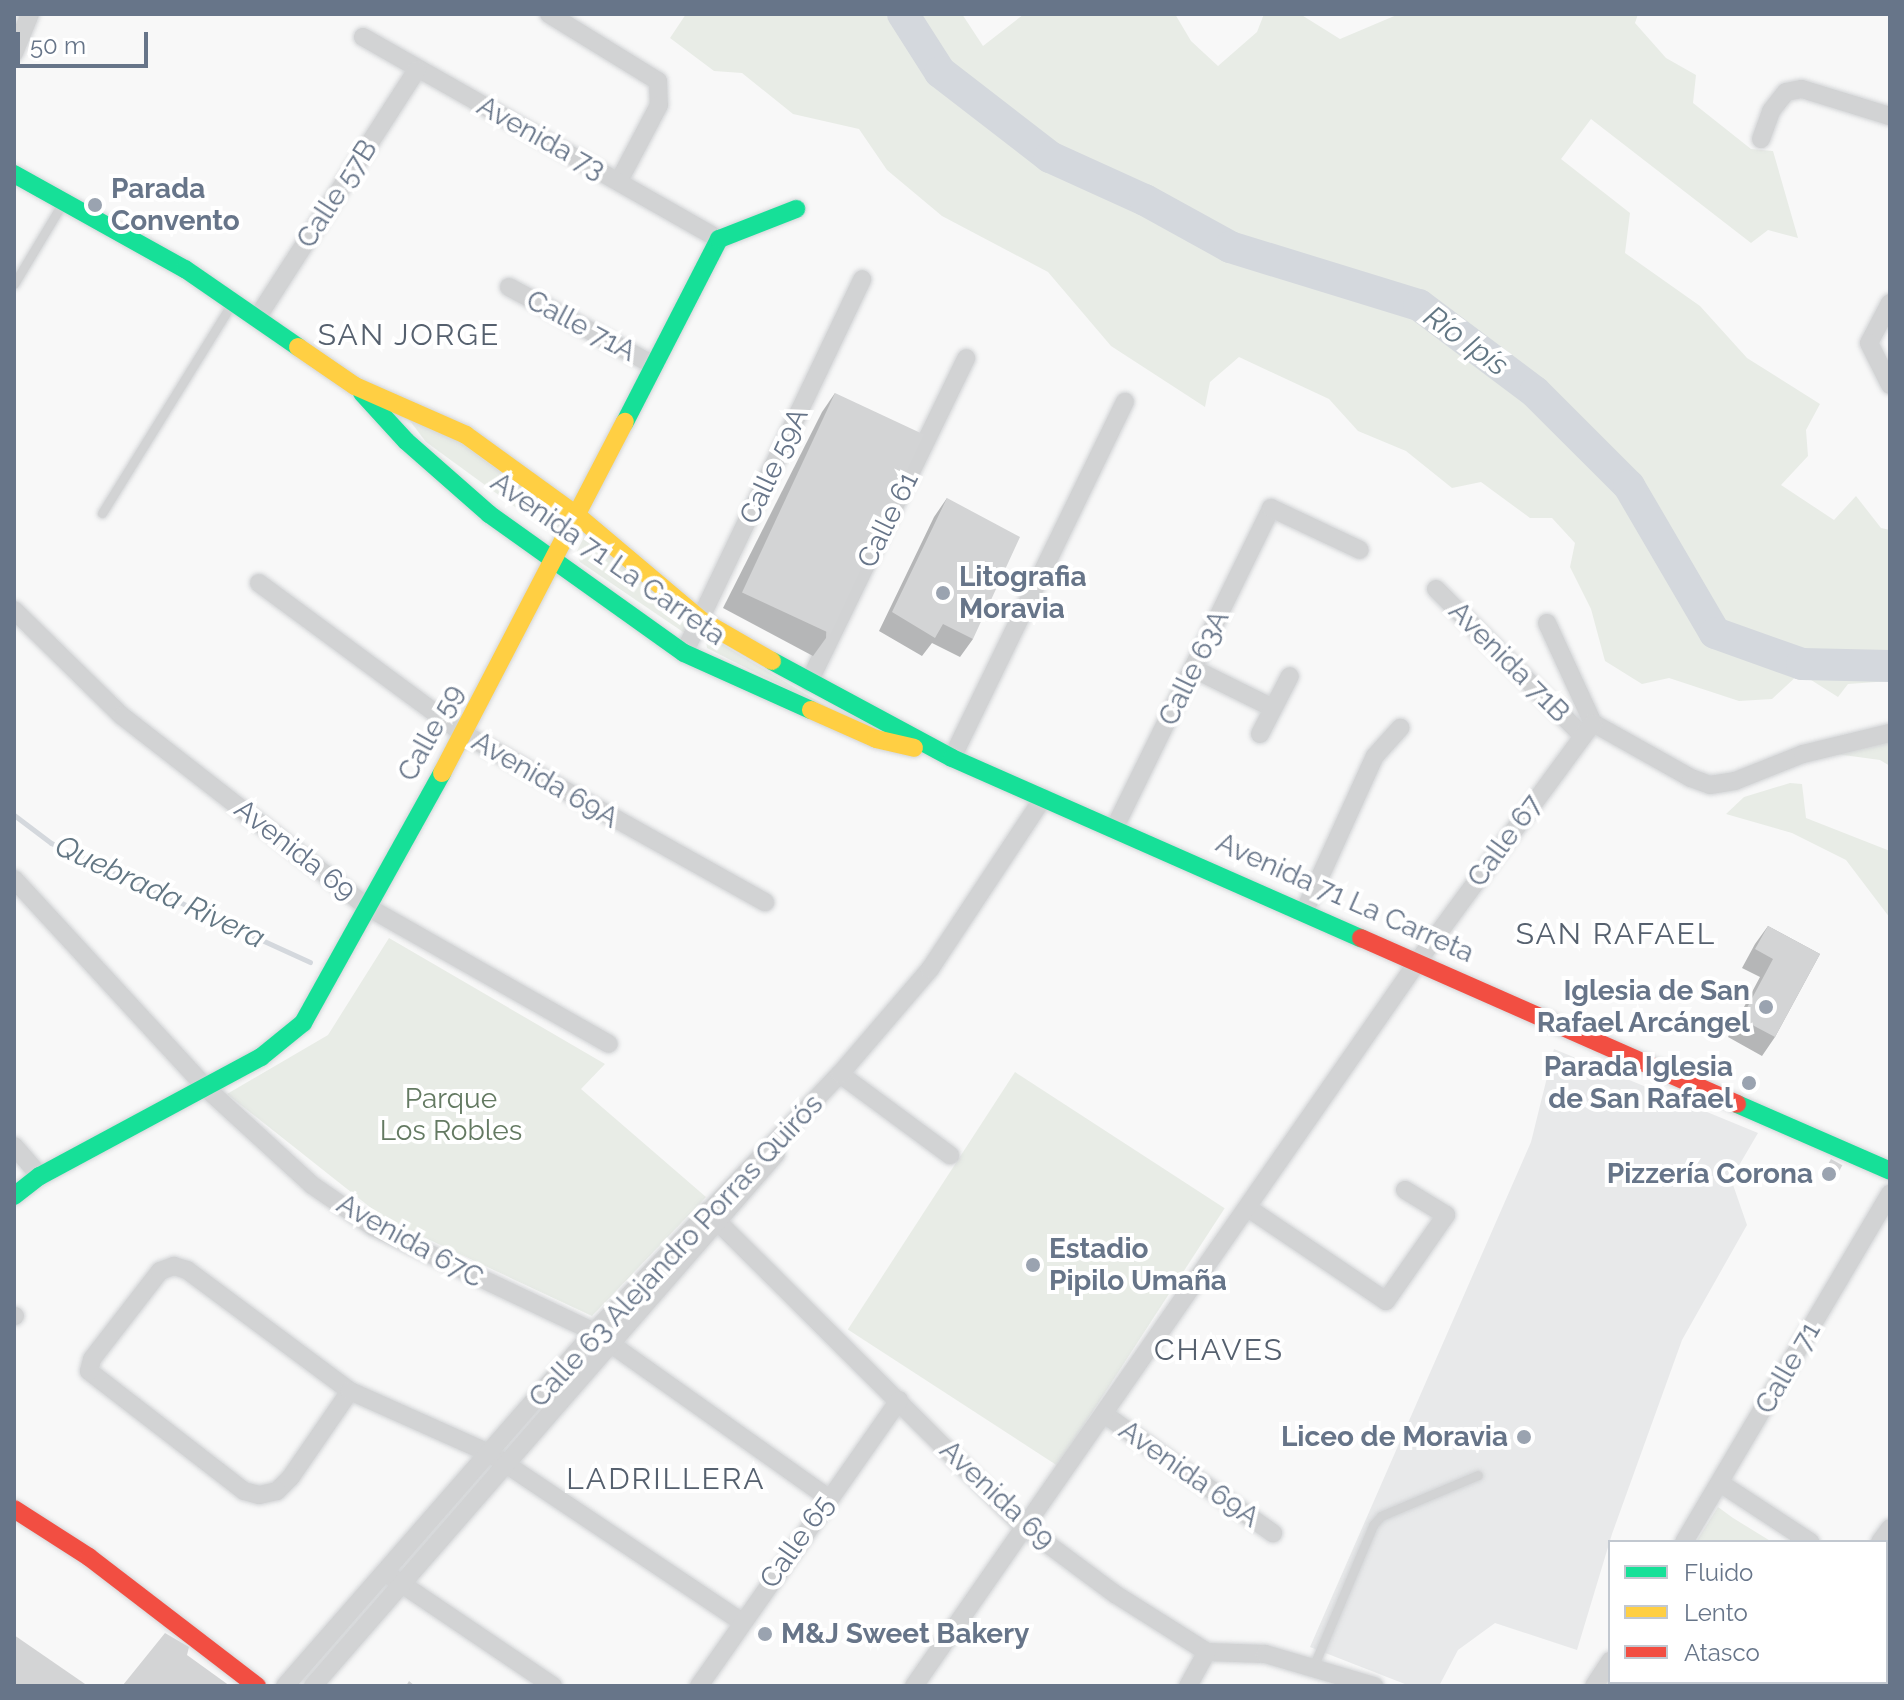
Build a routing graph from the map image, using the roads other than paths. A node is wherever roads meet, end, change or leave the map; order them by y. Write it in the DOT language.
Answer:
graph roads {
  1 [pos="30,14"];
  2 [pos="549,14"];
  3 [pos="363,37"];
  4 [pos="14,53"];
  5 [pos="417,70"];
  6 [pos="1890,116"];
  7 [pos="1761,139"];
  8 [pos="14,174"];
  9 [pos="619,181"];
  10 [pos="63,201"];
  11 [pos="796,209"];
  12 [pos="719,239"];
  13 [pos="862,279"];
  14 [pos="14,284"];
  15 [pos="509,287"];
  16 [pos="234,301"];
  17 [pos="1890,303"];
  18 [pos="257,318"];
  19 [pos="966,358"];
  20 [pos="653,365"];
  21 [pos="1890,385"];
  22 [pos="355,386"];
  23 [pos="1125,402"];
  24 [pos="102,513"];
  25 [pos="578,516"];
  26 [pos="1360,550"];
  27 [pos="553,560"];
  28 [pos="259,583"];
  29 [pos="1436,589"];
  30 [pos="14,610"];
  31 [pos="701,620"];
  32 [pos="1547,623"];
  33 [pos="684,653"];
  34 [pos="1194,669"];
  35 [pos="1290,676"];
  36 [pos="809,682"];
  37 [pos="1273,708"];
  38 [pos="1400,728"];
  39 [pos="1588,729"];
  40 [pos="1890,733"];
  41 [pos="464,734"];
  42 [pos="1260,734"];
  43 [pos="952,758"];
  44 [pos="1043,798"];
  45 [pos="1115,827"];
  46 [pos="14,879"];
  47 [pos="765,902"];
  48 [pos="366,906"];
  49 [pos="1305,910"];
  50 [pos="1418,961"];
  51 [pos="609,1044"];
  52 [pos="840,1074"];
  53 [pos="205,1087"];
  54 [pos="14,1146"];
  55 [pos="950,1155"];
  56 [pos="1890,1171"];
  57 [pos="40,1176"];
  58 [pos="1405,1190"];
  59 [pos="1890,1193"];
  60 [pos="14,1196"];
  61 [pos="1248,1208"];
  62 [pos="714,1217"];
  63 [pos="594,1332"];
  64 [pos="610,1345"];
  65 [pos="350,1391"];
  66 [pos="899,1400"];
  67 [pos="1104,1414"];
  68 [pos="491,1454"];
  69 [pos="508,1464"];
  70 [pos="1478,1475"];
  71 [pos="1720,1483"];
  72 [pos="827,1497"];
  73 [pos="14,1509"];
  74 [pos="1022,1525"];
  75 [pos="1273,1533"];
  76 [pos="1685,1540"];
  77 [pos="1807,1540"];
  78 [pos="386,1573"];
  79 [pos="403,1584"];
  80 [pos="742,1622"];
  81 [pos="1207,1652"];
  82 [pos="1608,1664"];
  83 [pos="1314,1665"];
  84 [pos="257,1686"];
  85 [pos="285,1686"];
  86 [pos="313,1686"];
  87 [pos="553,1686"];
  88 [pos="699,1686"];
  89 [pos="914,1686"];
  90 [pos="1188,1686"];
  91 [pos="1374,1686"];
  92 [pos="1594,1686"];
  1 -- 4 [label="street"];
  2 -- 9 [label="street"];
  3 -- 5 [label="street, Avenida 73"];
  5 -- 9 [label="street, Avenida 73"];
  5 -- 18 [label="street, Calle 57B"];
  6 -- 7 [label="street"];
  8 -- 10 [label="street, Avenida 71 La Carreta"];
  9 -- 12 [label="street, Avenida 73"];
  10 -- 14 [label="lane"];
  10 -- 16 [label="street, Avenida 71 La Carreta"];
  11 -- 12 [label="street"];
  12 -- 20 [label="street, Calle 59"];
  13 -- 31 [label="street, Calle 59A"];
  15 -- 20 [label="street, Calle 71A"];
  16 -- 18 [label="street, Avenida 71 La Carreta"];
  16 -- 24 [label="lane"];
  17 -- 21 [label="street"];
  18 -- 22 [label="street, Avenida 71 La Carreta"];
  19 -- 36 [label="street, Calle 61"];
  20 -- 25 [label="street, Calle 59"];
  22 -- 25 [label="street, Avenida 71 La Carreta"];
  22 -- 27 [label="street, Avenida 71 La Carreta"];
  23 -- 43 [label="street"];
  25 -- 27 [label="street, Calle 59"];
  25 -- 31 [label="street, Avenida 71 La Carreta"];
  26 -- 34 [label="street, Calle 63A"];
  27 -- 33 [label="street, Avenida 71 La Carreta"];
  27 -- 41 [label="street, Calle 59"];
  28 -- 41 [label="street, Avenida 69A"];
  29 -- 39 [label="street, Avenida 71B"];
  30 -- 48 [label="street, Avenida 69"];
  31 -- 33 [label="street, Calle 59A"];
  31 -- 36 [label="street, Avenida 71 La Carreta"];
  32 -- 39 [label="street"];
  33 -- 43 [label="street, Avenida 71 La Carreta"];
  34 -- 37 [label="street"];
  34 -- 45 [label="street, Calle 63A"];
  35 -- 37 [label="street"];
  36 -- 43 [label="street, Avenida 71 La Carreta"];
  37 -- 42 [label="street"];
  38 -- 49 [label="street"];
  39 -- 40 [label="street"];
  39 -- 50 [label="street, Calle 67"];
  41 -- 47 [label="street, Avenida 69A"];
  41 -- 48 [label="street, Calle 59"];
  43 -- 44 [label="street, Avenida 71 La Carreta"];
  44 -- 45 [label="street, Avenida 71 La Carreta"];
  44 -- 52 [label="street, Calle 63 Alejandro Porras Quirós"];
  45 -- 49 [label="street, Avenida 71 La Carreta"];
  46 -- 53 [label="street, Avenida 67C"];
  48 -- 51 [label="street, Avenida 69"];
  48 -- 53 [label="street, Calle 59"];
  49 -- 50 [label="street, Avenida 71 La Carreta"];
  50 -- 56 [label="street, Avenida 71 La Carreta"];
  50 -- 61 [label="street, Calle 67"];
  52 -- 55 [label="street"];
  52 -- 62 [label="street, Calle 63 Alejandro Porras Quirós"];
  53 -- 57 [label="street, Calle 59"];
  53 -- 63 [label="street, Avenida 67C"];
  54 -- 57 [label="street"];
  57 -- 60 [label="street, Calle 59"];
  58 -- 61 [label="street"];
  59 -- 71 [label="street, Calle 71"];
  61 -- 67 [label="street, Calle 67"];
  62 -- 63 [label="street, Calle 63 Alejandro Porras Quirós"];
  62 -- 64 [label="street, Calle 63 Alejandro Porras Quirós"];
  62 -- 66 [label="street, Avenida 69"];
  63 -- 64 [label="street, Avenida 67C"];
  63 -- 68 [label="street, Calle 63 Alejandro Porras Quirós"];
  64 -- 69 [label="street, Calle 63 Alejandro Porras Quirós"];
  64 -- 72 [label="street, Avenida 67C"];
  65 -- 65 [label="street"];
  65 -- 68 [label="street"];
  66 -- 72 [label="street, Calle 65"];
  66 -- 74 [label="street, Avenida 69"];
  67 -- 74 [label="street, Calle 67"];
  67 -- 75 [label="street, Avenida 69A"];
  68 -- 69 [label="street"];
  68 -- 78 [label="street, Calle 63 Alejandro Porras Quirós"];
  69 -- 79 [label="street, Calle 63 Alejandro Porras Quirós"];
  69 -- 80 [label="street"];
  70 -- 83 [label="lane"];
  71 -- 76 [label="street, Calle 71"];
  71 -- 77 [label="street"];
  72 -- 80 [label="street, Calle 65"];
  73 -- 84 [label="street"];
  74 -- 81 [label="street, Avenida 69"];
  74 -- 89 [label="street, Calle 67"];
  78 -- 79 [label="street"];
  78 -- 85 [label="street, Calle 63 Alejandro Porras Quirós"];
  79 -- 86 [label="street, Calle 63 Alejandro Porras Quirós"];
  79 -- 87 [label="street"];
  80 -- 88 [label="street, Calle 65"];
  81 -- 83 [label="street"];
  81 -- 90 [label="street"];
  82 -- 92 [label="street"];
  83 -- 91 [label="street"];
}
